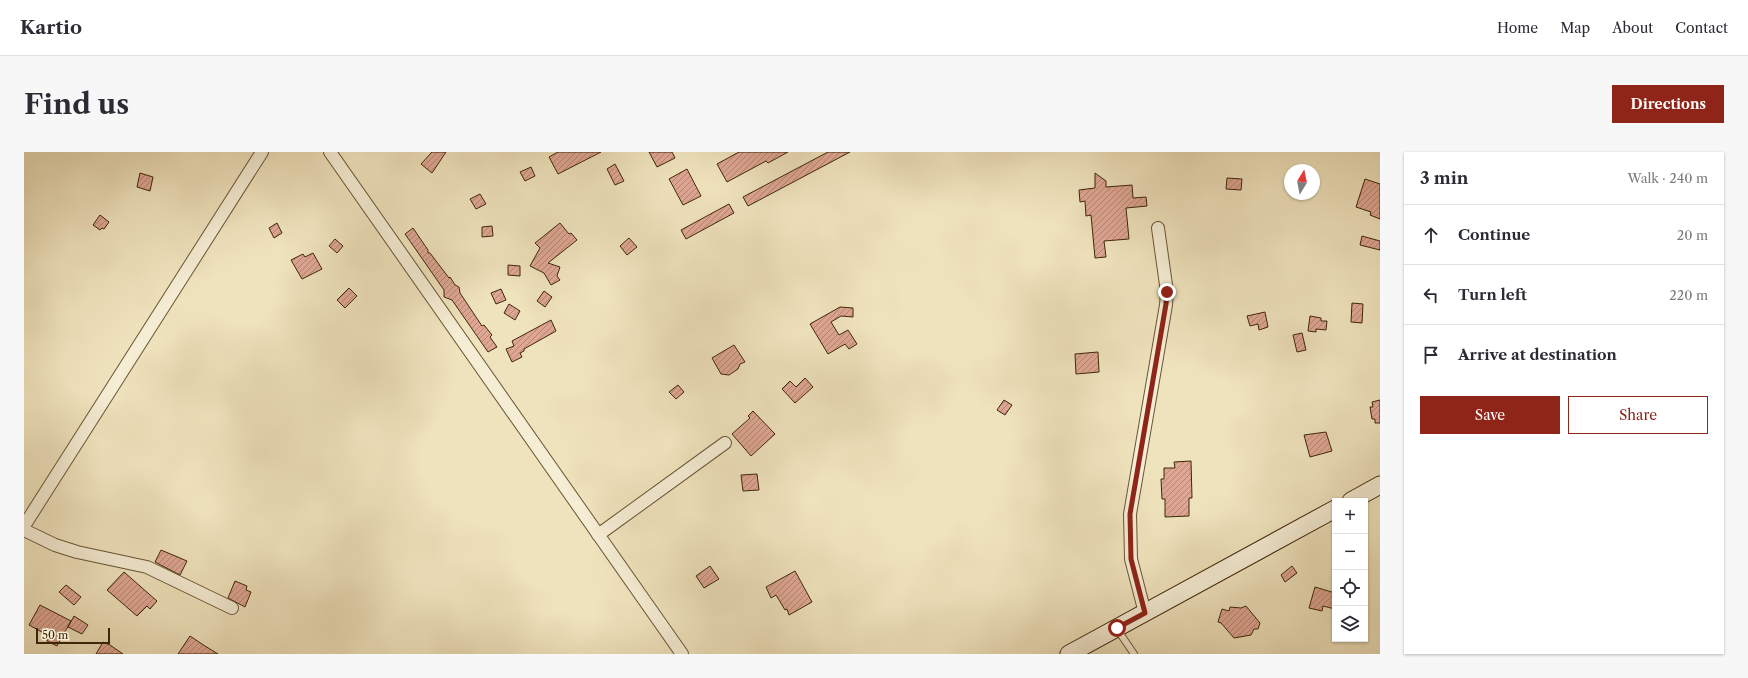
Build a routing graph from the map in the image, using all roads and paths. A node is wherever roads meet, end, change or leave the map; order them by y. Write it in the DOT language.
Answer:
graph roads {
  1 [pos="262,152"];
  2 [pos="330,152"];
  3 [pos="1158,228"];
  4 [pos="725,443"];
  5 [pos="1380,485"];
  6 [pos="1356,498"];
  7 [pos="1332,512"];
  8 [pos="24,526"];
  9 [pos="24,530"];
  10 [pos="598,535"];
  11 [pos="232,608"];
  12 [pos="1145,613"];
  13 [pos="1117,628"];
  14 [pos="682,654"];
  15 [pos="1069,654"];
  16 [pos="1134,654"];
  1 -- 8 [label="street"];
  2 -- 10 [label="street"];
  3 -- 12 [label="street"];
  4 -- 10 [label="street"];
  5 -- 6 [label="street"];
  7 -- 12 [label="street"];
  9 -- 11 [label="street"];
  10 -- 14 [label="street"];
  12 -- 13 [label="street"];
  13 -- 15 [label="street"];
  13 -- 16 [label="lane"];
}
